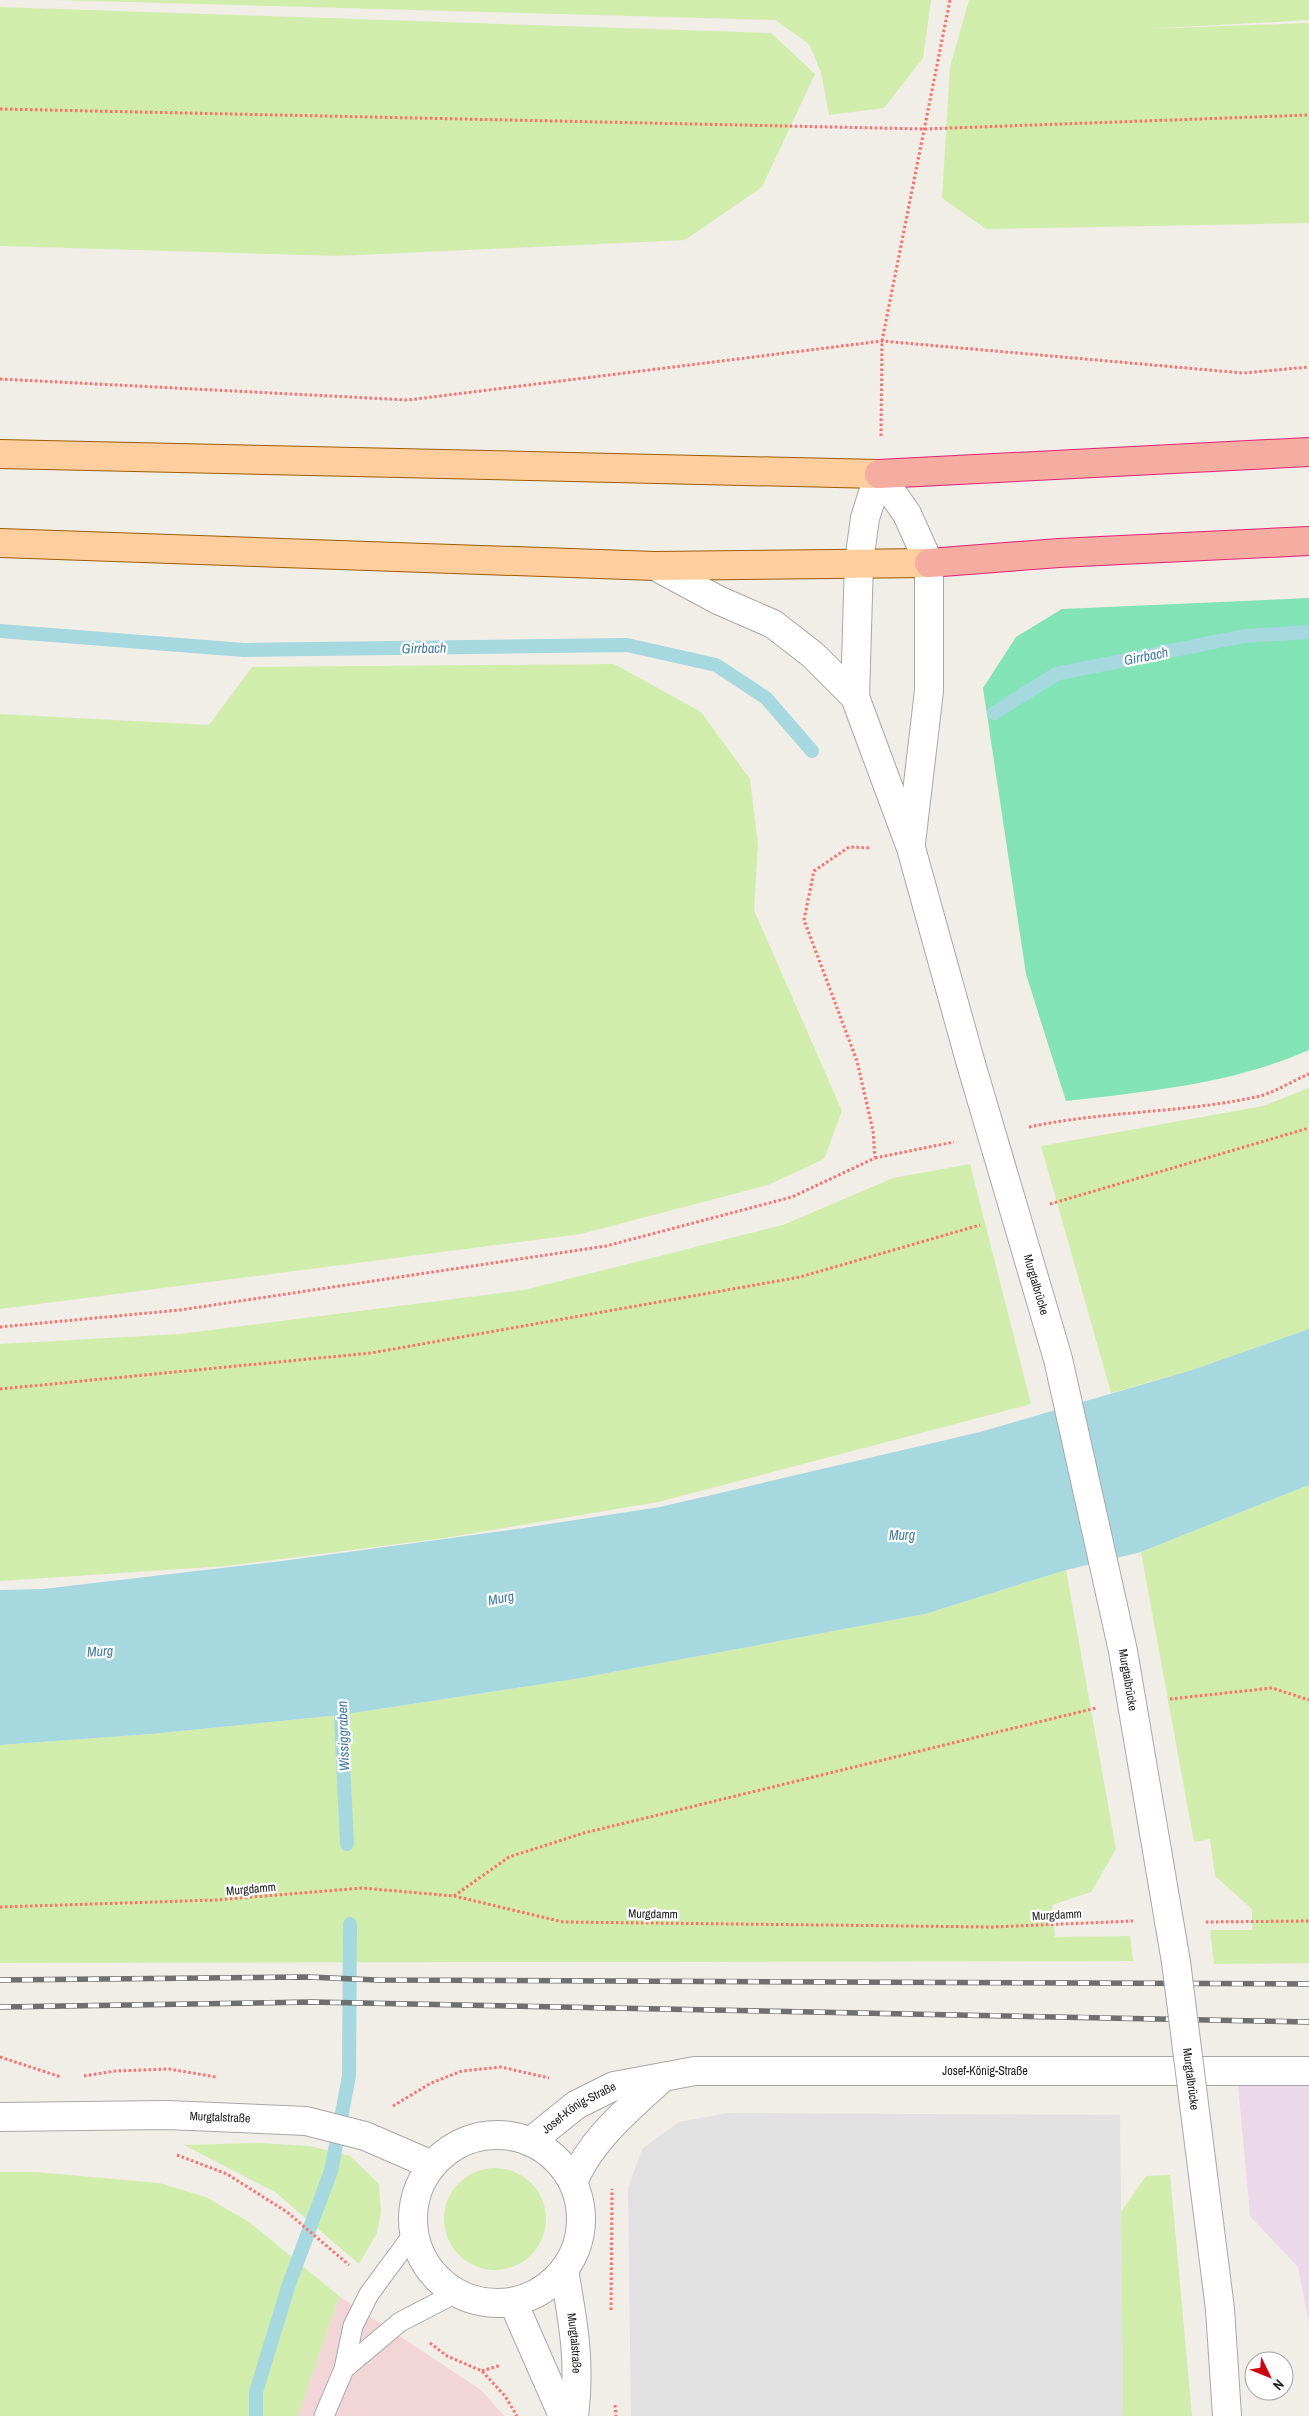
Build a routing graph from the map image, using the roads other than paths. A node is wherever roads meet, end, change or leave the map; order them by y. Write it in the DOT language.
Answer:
graph roads {
  1 [pos="1309,452"];
  2 [pos="0,454"];
  3 [pos="879,474"];
  4 [pos="1309,541"];
  5 [pos="0,543"];
  6 [pos="859,562"];
  7 [pos="928,563"];
  8 [pos="655,566"];
  9 [pos="855,697"];
  10 [pos="911,848"];
  11 [pos="1309,2071"];
  12 [pos="662,2078"];
  13 [pos="0,2117"];
  14 [pos="530,2142"];
  15 [pos="432,2165"];
  16 [pos="573,2182"];
  17 [pos="414,2233"];
  18 [pos="564,2270"];
  19 [pos="456,2293"];
  20 [pos="513,2302"];
  21 [pos="344,2369"];
  22 [pos="324,2416"];
  23 [pos="563,2416"];
  24 [pos="574,2416"];
  25 [pos="1227,2416"];
  1 -- 3 [label="highway"];
  2 -- 3 [label="main road"];
  3 -- 6 [label="street"];
  3 -- 7 [label="street"];
  4 -- 7 [label="highway"];
  5 -- 8 [label="main road"];
  6 -- 7 [label="main road"];
  6 -- 8 [label="main road"];
  6 -- 9 [label="street"];
  7 -- 10 [label="street"];
  8 -- 9 [label="street"];
  9 -- 10 [label="street, Murgtalbrücke"];
  10 -- 25 [label="street, Murgtalbrücke, bridge"];
  11 -- 12 [label="street, Josef-König-Straße"];
  12 -- 14 [label="street, Josef-König-Straße"];
  12 -- 16 [label="street, Josef-König-Straße"];
  13 -- 15 [label="street, Murgtalstraße"];
  14 -- 15 [label="street"];
  14 -- 16 [label="street"];
  15 -- 17 [label="street"];
  16 -- 18 [label="street"];
  17 -- 19 [label="street"];
  17 -- 21 [label="lane"];
  18 -- 20 [label="street"];
  18 -- 24 [label="street, Murgtalstraße"];
  19 -- 20 [label="street"];
  19 -- 21 [label="lane"];
  20 -- 23 [label="street"];
  21 -- 22 [label="lane"];
}
